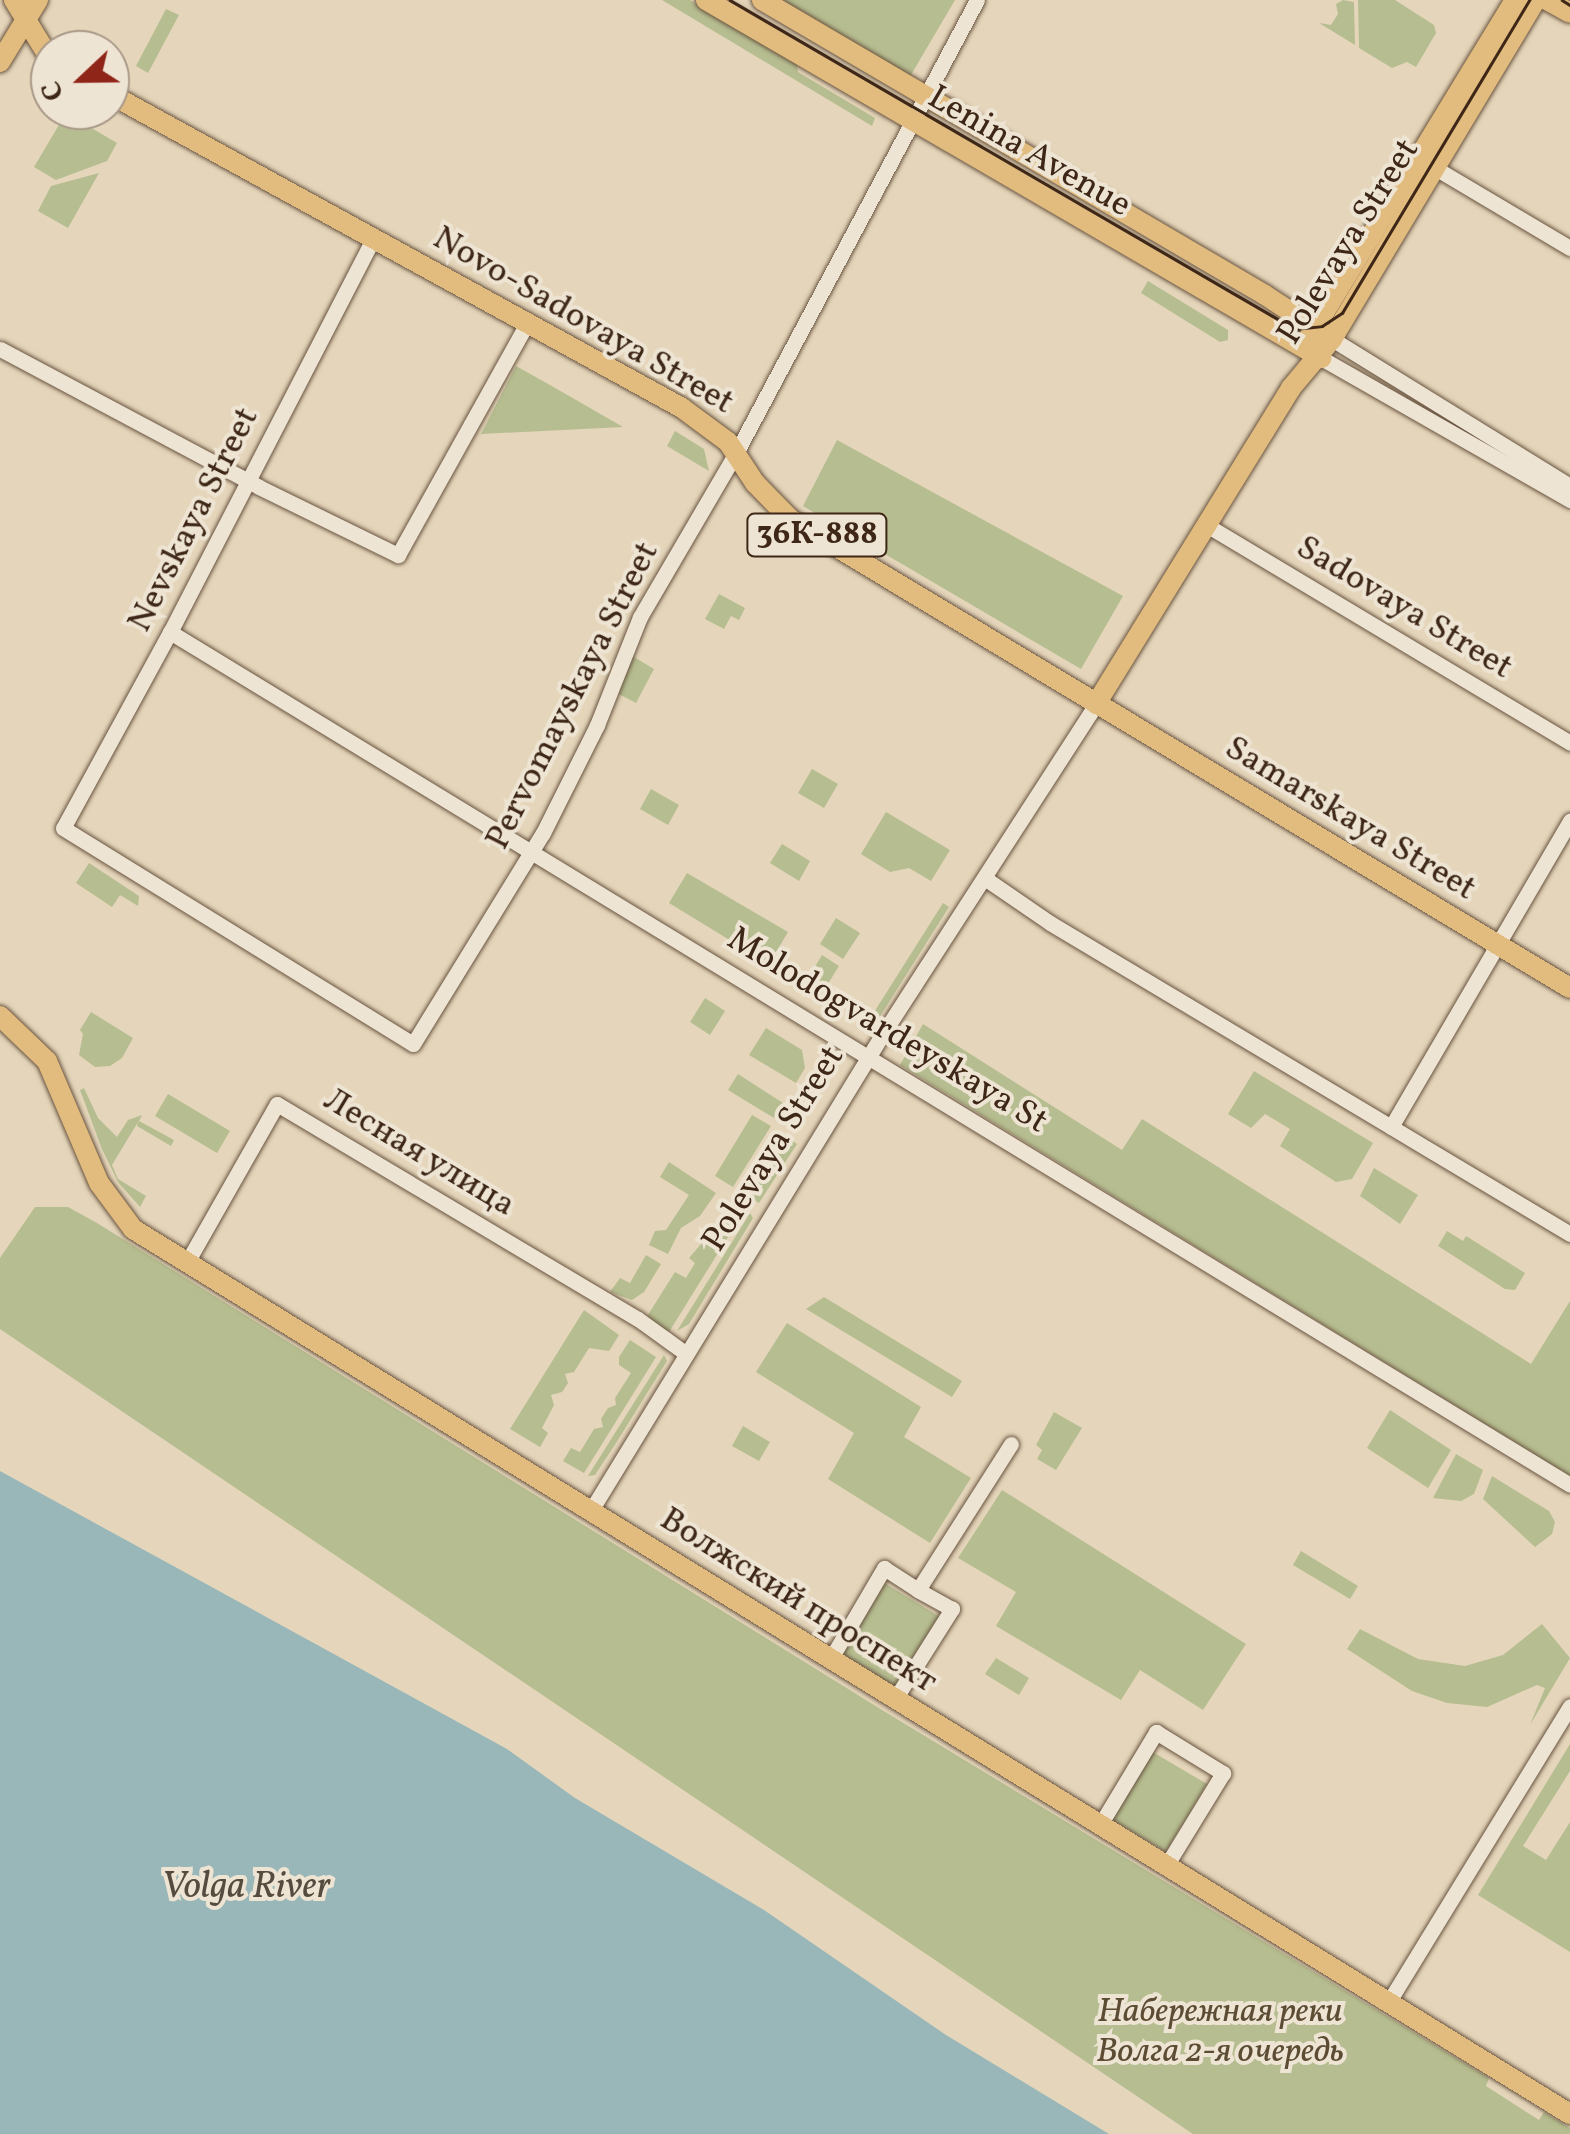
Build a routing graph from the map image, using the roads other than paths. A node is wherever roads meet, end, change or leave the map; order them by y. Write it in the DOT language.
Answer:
graph roads {
  1 [pos="706,0"];
  2 [pos="762,0"];
  3 [pos="977,0"];
  4 [pos="1515,0"];
  5 [pos="1536,0"];
  6 [pos="1547,0"];
  7 [pos="26,4"];
  8 [pos="1570,13"];
  9 [pos="38,30"];
  10 [pos="0,62"];
  11 [pos="925,96"];
  12 [pos="130,105"];
  13 [pos="912,121"];
  14 [pos="1426,162"];
  15 [pos="374,237"];
  16 [pos="1570,248"];
  17 [pos="528,321"];
  18 [pos="1324,334"];
  19 [pos="0,348"];
  20 [pos="1312,353"];
  21 [pos="736,453"];
  22 [pos="247,481"];
  23 [pos="1570,486"];
  24 [pos="1570,500"];
  25 [pos="1208,526"];
  26 [pos="170,632"];
  27 [pos="1096,704"];
  28 [pos="1570,743"];
  29 [pos="1570,821"];
  30 [pos="532,851"];
  31 [pos="986,879"];
  32 [pos="1496,944"];
  33 [pos="1570,988"];
  34 [pos="0,1016"];
  35 [pos="413,1044"];
  36 [pos="870,1056"];
  37 [pos="1391,1127"];
  38 [pos="1570,1234"];
  39 [pos="186,1264"];
  40 [pos="685,1353"];
  41 [pos="1011,1444"];
  42 [pos="1570,1485"];
  43 [pos="590,1512"];
  44 [pos="918,1590"];
  45 [pos="830,1660"];
  46 [pos="895,1700"];
  47 [pos="1570,1706"];
  48 [pos="1100,1825"];
  49 [pos="1166,1866"];
  50 [pos="1388,2003"];
  51 [pos="1570,2114"];
  1 -- 13 [label="main road, Lenina Avenue"];
  2 -- 11 [label="main road, Lenina Avenue"];
  3 -- 11 [label="street, Pervomayskaya Street"];
  4 -- 14 [label="main road, Polevaya Street"];
  5 -- 14 [label="main road, Polevaya Street"];
  6 -- 8 [label="main road"];
  7 -- 9 [label="main road"];
  7 -- 10 [label="main road"];
  11 -- 13 [label="street, Pervomayskaya Street"];
  11 -- 18 [label="main road, Lenina Avenue"];
  12 -- 15 [label="main road, Novo-Sadovaya Street / 36К-888"];
  13 -- 20 [label="main road, Lenina Avenue"];
  13 -- 21 [label="street, Pervomayskaya Street"];
  14 -- 16 [label="street"];
  14 -- 18 [label="main road, Polevaya Street"];
  15 -- 17 [label="main road, Novo-Sadovaya Street / 36К-888"];
  15 -- 22 [label="street, Nevskaya Street"];
  17 -- 21 [label="main road, Novo-Sadovaya Street / 36К-888"];
  17 -- 22 [label="street"];
  18 -- 20 [label="main road, Polevaya Street"];
  18 -- 23 [label="street"];
  19 -- 22 [label="street"];
  20 -- 24 [label="street"];
  20 -- 25 [label="main road, Polevaya Street"];
  21 -- 27 [label="main road, Novo-Sadovaya Street / 36К-888"];
  21 -- 30 [label="street, Pervomayskaya Street"];
  22 -- 26 [label="street, Nevskaya Street"];
  25 -- 27 [label="main road, Polevaya Street"];
  25 -- 28 [label="street, Sadovaya Street"];
  26 -- 30 [label="street, Molodogvardeyskaya St"];
  26 -- 35 [label="street, Nevskaya Street"];
  27 -- 31 [label="street, Polevaya Street"];
  27 -- 32 [label="main road, Samarskaya Street"];
  29 -- 32 [label="street"];
  30 -- 35 [label="street, Pervomayskaya Street"];
  30 -- 36 [label="street, Molodogvardeyskaya St"];
  31 -- 36 [label="street, Polevaya Street"];
  31 -- 37 [label="street"];
  32 -- 33 [label="main road, Samarskaya Street"];
  32 -- 37 [label="street"];
  34 -- 39 [label="main road, Волжский проспект"];
  36 -- 40 [label="street, Polevaya Street"];
  36 -- 42 [label="street, Molodogvardeyskaya St"];
  37 -- 38 [label="street"];
  39 -- 40 [label="street, Лесная улица"];
  39 -- 43 [label="main road, Волжский проспект"];
  40 -- 43 [label="street, Polevaya Street"];
  41 -- 44 [label="street"];
  43 -- 45 [label="main road, Волжский проспект"];
  44 -- 45 [label="street"];
  44 -- 46 [label="street"];
  45 -- 46 [label="main road, Волжский проспект"];
  46 -- 48 [label="main road, Волжский проспект"];
  47 -- 50 [label="street"];
  48 -- 49 [label="main road, Волжский проспект"];
  48 -- 49 [label="street"];
  49 -- 50 [label="main road, Волжский проспект"];
  50 -- 51 [label="main road, Волжский проспект"];
}
